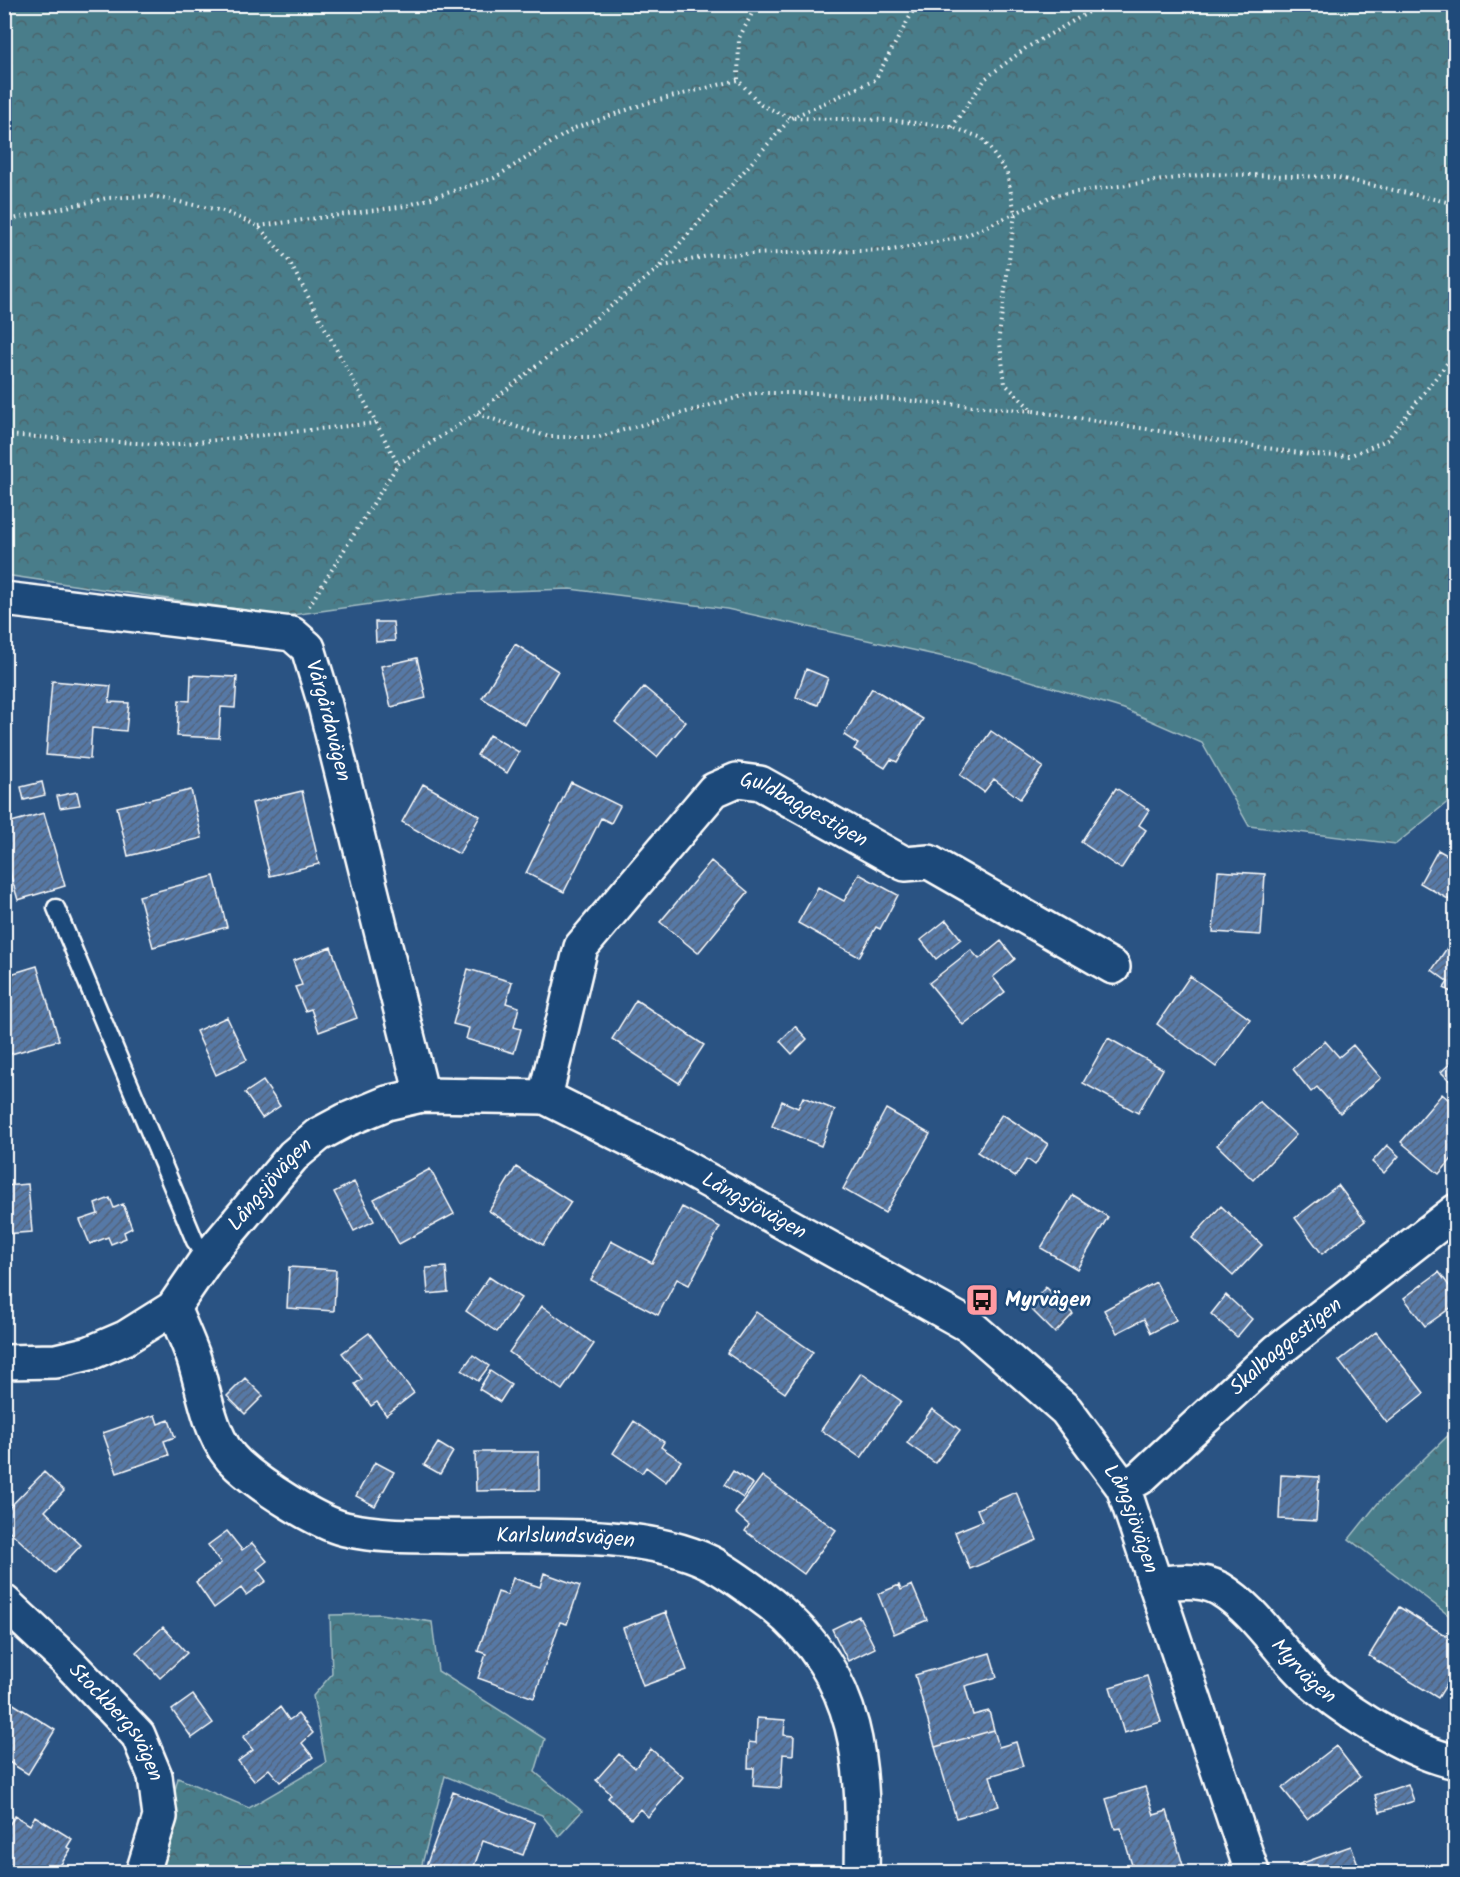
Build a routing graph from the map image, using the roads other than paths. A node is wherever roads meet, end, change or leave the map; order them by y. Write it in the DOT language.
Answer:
graph roads {
  1 [pos="4,599"];
  2 [pos="56,908"];
  3 [pos="1113,967"];
  4 [pos="422,1095"];
  5 [pos="546,1097"];
  6 [pos="1455,1211"];
  7 [pos="208,1257"];
  8 [pos="173,1308"];
  9 [pos="4,1362"];
  10 [pos="1123,1486"];
  11 [pos="1157,1584"];
  12 [pos="4,1602"];
  13 [pos="1455,1762"];
  14 [pos="143,1872"];
  15 [pos="862,1872"];
  16 [pos="1252,1872"];
  1 -- 4 [label="street, Vårgårdavägen"];
  2 -- 7 [label="lane"];
  3 -- 5 [label="street, Guldbaggestigen"];
  4 -- 5 [label="street, Långsjövägen"];
  4 -- 7 [label="street, Långsjövägen"];
  5 -- 10 [label="street, Långsjövägen"];
  6 -- 10 [label="street, Skalbaggestigen"];
  7 -- 8 [label="street, Långsjövägen"];
  8 -- 9 [label="street, Långsjövägen"];
  8 -- 15 [label="street, Karlslundsvägen"];
  10 -- 11 [label="street, Långsjövägen"];
  11 -- 13 [label="street, Myrvägen"];
  11 -- 16 [label="street, Långsjövägen"];
  12 -- 14 [label="street, Stockbergsvägen"];
}
